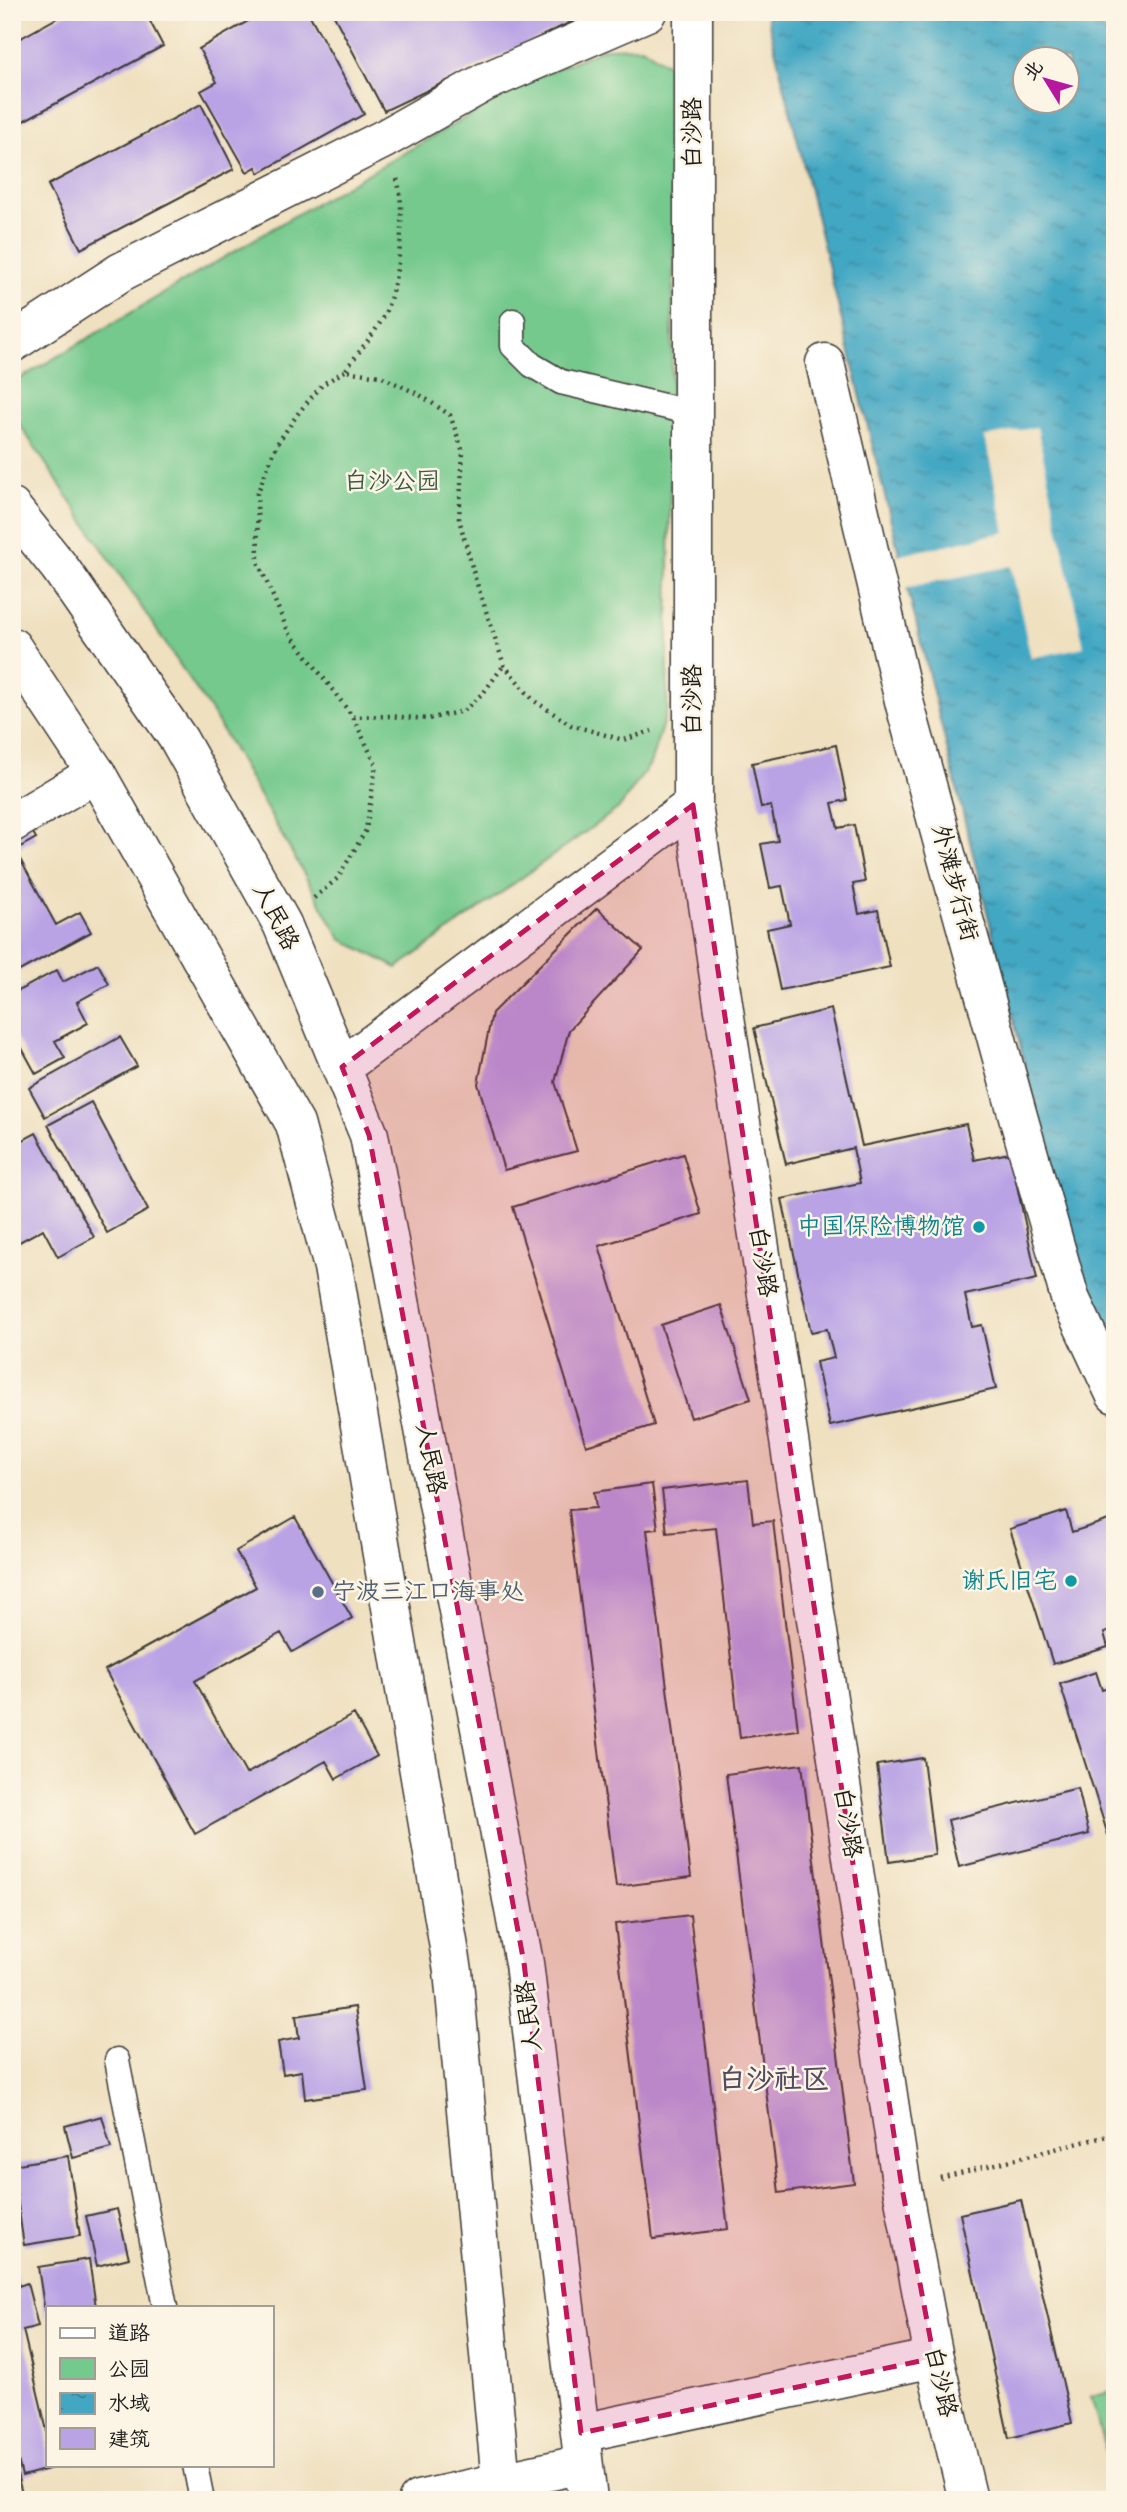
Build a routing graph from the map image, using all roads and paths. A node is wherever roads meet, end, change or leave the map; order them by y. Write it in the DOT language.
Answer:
graph roads {
  1 [pos="647,12"];
  2 [pos="693,12"];
  3 [pos="384,139"];
  4 [pos="513,321"];
  5 [pos="12,343"];
  6 [pos="825,363"];
  7 [pos="345,371"];
  8 [pos="693,413"];
  9 [pos="12,508"];
  10 [pos="12,647"];
  11 [pos="504,665"];
  12 [pos="353,717"];
  13 [pos="693,719"];
  14 [pos="96,773"];
  15 [pos="693,805"];
  16 [pos="12,822"];
  17 [pos="282,924"];
  18 [pos="342,1067"];
  19 [pos="1115,1394"];
  20 [pos="117,2060"];
  21 [pos="1115,2134"];
  22 [pos="902,2188"];
  23 [pos="165,2306"];
  24 [pos="934,2358"];
  25 [pos="195,2466"];
  26 [pos="584,2466"];
  27 [pos="503,2491"];
  28 [pos="202,2500"];
  29 [pos="418,2500"];
  30 [pos="968,2500"];
  1 -- 3 [label="street"];
  2 -- 8 [label="street, 白沙路"];
  3 -- 5 [label="street"];
  3 -- 7 [label="path"];
  4 -- 8 [label="lane"];
  6 -- 19 [label="street, 外滩步行街"];
  7 -- 11 [label="path"];
  7 -- 12 [label="path"];
  8 -- 13 [label="street, 白沙路"];
  9 -- 17 [label="street, 人民路"];
  10 -- 14 [label="street"];
  11 -- 12 [label="path"];
  11 -- 13 [label="path"];
  12 -- 17 [label="path"];
  13 -- 15 [label="street, 白沙路"];
  14 -- 16 [label="street"];
  14 -- 27 [label="street"];
  15 -- 18 [label="street"];
  15 -- 22 [label="street, 白沙路"];
  17 -- 18 [label="street, 人民路"];
  18 -- 26 [label="street, 人民路"];
  20 -- 23 [label="lane"];
  21 -- 22 [label="path"];
  22 -- 24 [label="street, 白沙路"];
  24 -- 26 [label="street"];
  24 -- 30 [label="street, 白沙路"];
  25 -- 28 [label="lane"];
  26 -- 27 [label="street"];
  27 -- 29 [label="street"];
}
